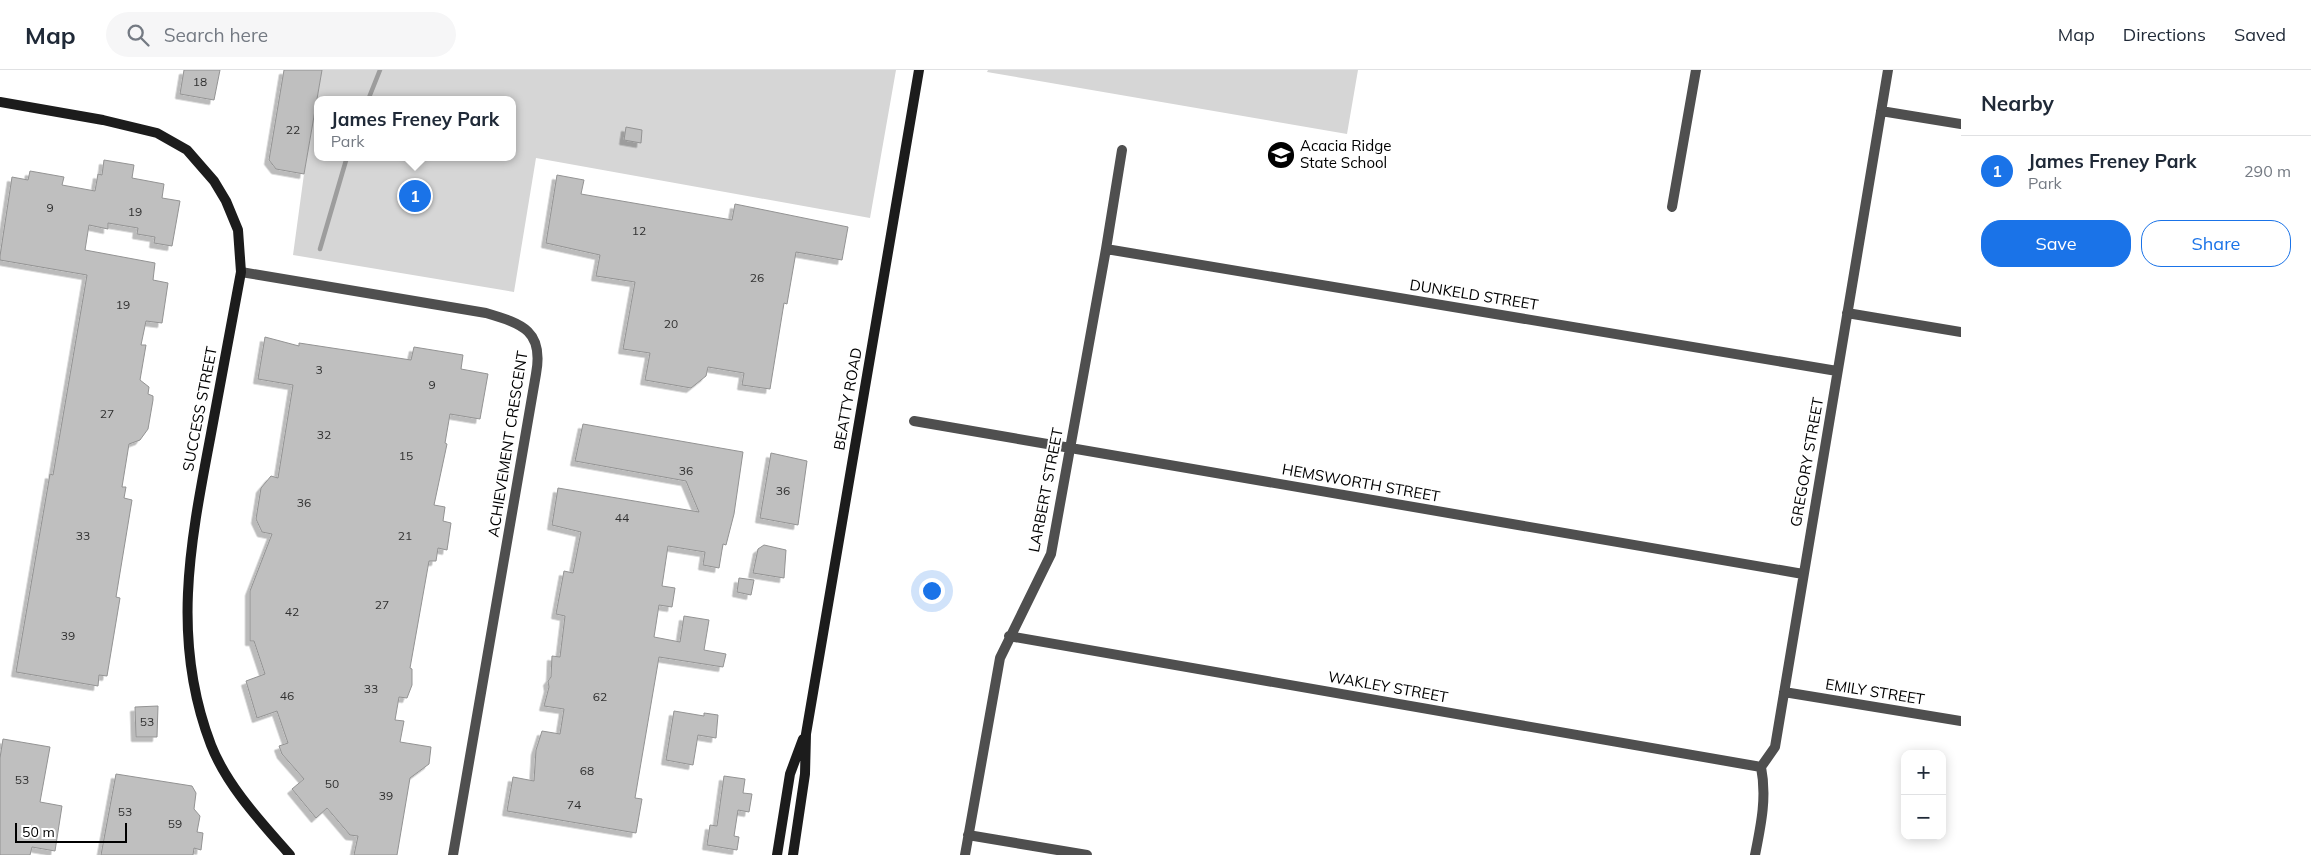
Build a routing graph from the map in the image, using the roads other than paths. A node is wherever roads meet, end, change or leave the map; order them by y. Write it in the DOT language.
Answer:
graph roads {
  1 [pos="919,70"];
  2 [pos="1696,70"];
  3 [pos="1888,70"];
  4 [pos="0,102"];
  5 [pos="1881,111"];
  6 [pos="1961,124"];
  7 [pos="1122,150"];
  8 [pos="1672,207"];
  9 [pos="1106,249"];
  10 [pos="241,272"];
  11 [pos="1847,313"];
  12 [pos="1961,332"];
  13 [pos="1837,371"];
  14 [pos="914,421"];
  15 [pos="1070,448"];
  16 [pos="1803,574"];
  17 [pos="1009,636"];
  18 [pos="1784,692"];
  19 [pos="1961,721"];
  20 [pos="806,734"];
  21 [pos="1761,767"];
  22 [pos="968,835"];
  23 [pos="290,855"];
  24 [pos="453,855"];
  25 [pos="777,855"];
  26 [pos="793,855"];
  27 [pos="965,855"];
  28 [pos="1087,855"];
  29 [pos="1755,855"];
  1 -- 20 [label="street, BEATTY ROAD"];
  2 -- 8 [label="street"];
  3 -- 5 [label="street, GREGORY STREET"];
  4 -- 10 [label="street, SUCCESS STREET"];
  5 -- 6 [label="street"];
  5 -- 11 [label="street, GREGORY STREET"];
  7 -- 9 [label="street, LARBERT STREET"];
  9 -- 13 [label="street, DUNKELD STREET"];
  9 -- 15 [label="street, LARBERT STREET"];
  10 -- 23 [label="street, SUCCESS STREET"];
  10 -- 24 [label="street, ACHIEVEMENT CRESCENT"];
  11 -- 12 [label="street"];
  11 -- 13 [label="street, GREGORY STREET"];
  13 -- 16 [label="street, GREGORY STREET"];
  14 -- 15 [label="street, HEMSWORTH STREET"];
  15 -- 16 [label="street, HEMSWORTH STREET"];
  15 -- 17 [label="street, LARBERT STREET"];
  16 -- 18 [label="street, GREGORY STREET"];
  17 -- 21 [label="street, WAKLEY STREET"];
  17 -- 22 [label="street, LARBERT STREET"];
  18 -- 19 [label="street, EMILY STREET"];
  18 -- 21 [label="street, GREGORY STREET"];
  20 -- 25 [label="street, BEATTY ROAD"];
  20 -- 26 [label="street, BEATTY ROAD"];
  21 -- 29 [label="street"];
  22 -- 27 [label="street, LARBERT STREET"];
  22 -- 28 [label="street"];
}
